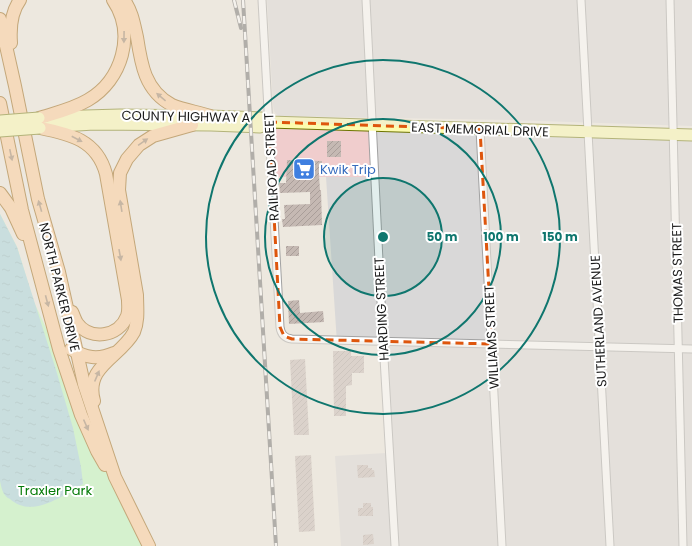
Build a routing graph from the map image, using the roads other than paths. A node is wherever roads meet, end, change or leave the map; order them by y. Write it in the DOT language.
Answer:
graph roads {
  1 [pos="20,0"];
  2 [pos="113,0"];
  3 [pos="124,0"];
  4 [pos="262,0"];
  5 [pos="366,0"];
  6 [pos="581,0"];
  7 [pos="670,0"];
  8 [pos="0,19"];
  9 [pos="15,86"];
  10 [pos="0,103"];
  11 [pos="210,116"];
  12 [pos="0,121"];
  13 [pos="269,122"];
  14 [pos="39,123"];
  15 [pos="192,125"];
  16 [pos="372,125"];
  17 [pos="480,129"];
  18 [pos="0,131"];
  19 [pos="588,132"];
  20 [pos="674,135"];
  21 [pos="692,135"];
  22 [pos="0,193"];
  23 [pos="37,263"];
  24 [pos="59,272"];
  25 [pos="52,320"];
  26 [pos="383,341"];
  27 [pos="492,344"];
  28 [pos="599,347"];
  29 [pos="679,348"];
  30 [pos="692,349"];
  31 [pos="77,352"];
  32 [pos="117,352"];
  33 [pos="99,427"];
  34 [pos="149,546"];
  35 [pos="395,546"];
  36 [pos="502,546"];
  37 [pos="610,546"];
  38 [pos="683,546"];
  1 -- 9 [label="main road"];
  2 -- 14 [label="main road, one-way"];
  11 -- 3 [label="main road, one-way"];
  4 -- 13 [label="street, RAILROAD STREET"];
  5 -- 16 [label="street, HARDING STREET"];
  6 -- 19 [label="street, SUTHERLAND AVENUE"];
  7 -- 20 [label="street, THOMAS STREET"];
  8 -- 9 [label="main road, NORTH PARKER DRIVE"];
  24 -- 9 [label="main road, NORTH PARKER DRIVE, one-way"];
  10 -- 23 [label="main road, NORTH PARKER DRIVE, one-way"];
  11 -- 13 [label="main road, COUNTY HIGHWAY A"];
  11 -- 14 [label="main road, COUNTY HIGHWAY A"];
  12 -- 14 [label="main road, COUNTY HIGHWAY A, bridge"];
  13 -- 15 [label="main road, COUNTY HIGHWAY A"];
  13 -- 16 [label="main road, EAST MEMORIAL DRIVE"];
  13 -- 26 [label="street, RAILROAD STREET"];
  14 -- 15 [label="main road, COUNTY HIGHWAY A"];
  14 -- 18 [label="main road, COUNTY HIGHWAY A, bridge"];
  14 -- 24 [label="main road, one-way"];
  32 -- 15 [label="main road, one-way"];
  16 -- 17 [label="main road, EAST MEMORIAL DRIVE"];
  16 -- 26 [label="street, HARDING STREET"];
  17 -- 19 [label="main road, EAST MEMORIAL DRIVE"];
  17 -- 27 [label="street, WILLIAMS STREET"];
  19 -- 20 [label="main road, EAST MEMORIAL DRIVE"];
  19 -- 28 [label="street, SUTHERLAND AVENUE"];
  20 -- 21 [label="main road, EAST MEMORIAL DRIVE"];
  20 -- 29 [label="street, THOMAS STREET"];
  22 -- 23 [label="main road"];
  23 -- 25 [label="main road, NORTH PARKER DRIVE, one-way"];
  24 -- 31 [label="main road, NORTH PARKER DRIVE"];
  25 -- 31 [label="main road"];
  25 -- 34 [label="main road, NORTH PARKER DRIVE, one-way"];
  26 -- 27 [label="street"];
  26 -- 35 [label="street, HARDING STREET"];
  27 -- 28 [label="street"];
  27 -- 36 [label="street, WILLIAMS STREET"];
  28 -- 29 [label="street"];
  28 -- 37 [label="street, SUTHERLAND AVENUE"];
  29 -- 30 [label="street"];
  29 -- 38 [label="street, THOMAS STREET"];
  31 -- 32 [label="main road"];
  31 -- 33 [label="main road, NORTH PARKER DRIVE"];
  33 -- 32 [label="main road, one-way"];
  33 -- 34 [label="main road, NORTH PARKER DRIVE"];
}
